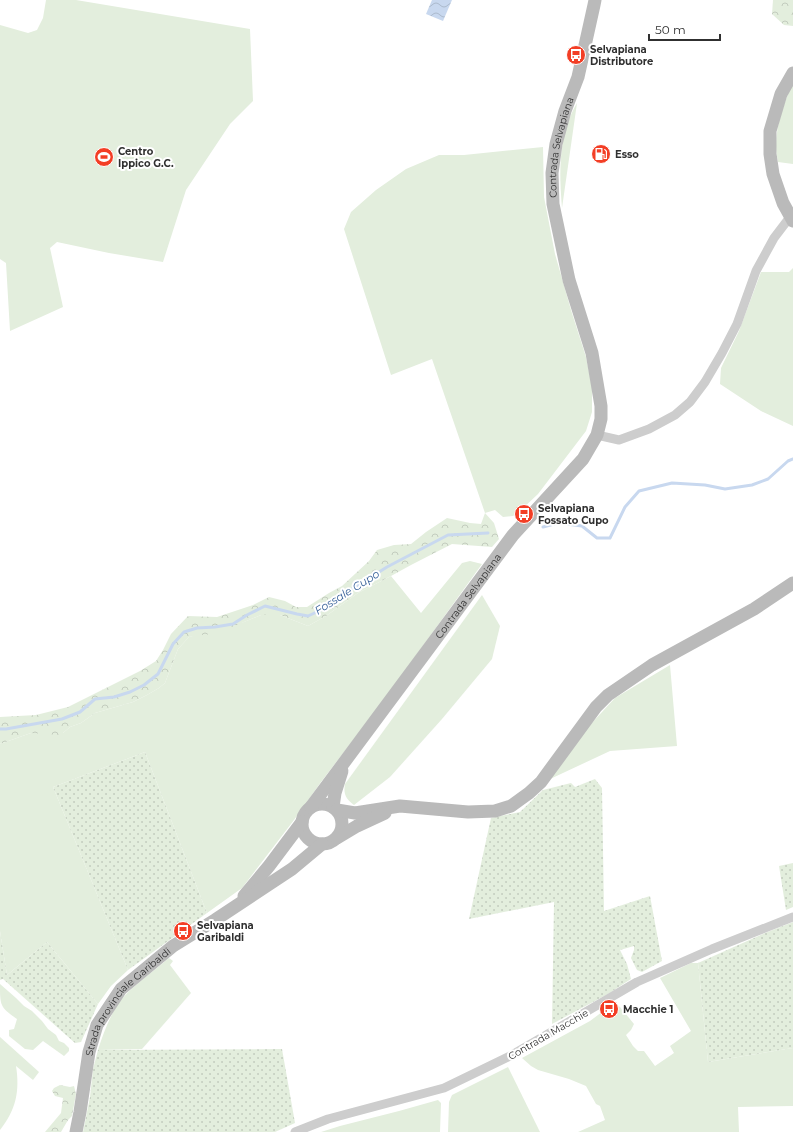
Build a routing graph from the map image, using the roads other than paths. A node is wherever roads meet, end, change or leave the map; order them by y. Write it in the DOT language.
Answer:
graph roads {
  1 [pos="594,0"];
  2 [pos="793,73"];
  3 [pos="792,219"];
  4 [pos="597,435"];
  5 [pos="793,582"];
  6 [pos="346,762"];
  7 [pos="400,806"];
  8 [pos="311,808"];
  9 [pos="336,809"];
  10 [pos="302,822"];
  11 [pos="335,839"];
  12 [pos="322,844"];
  13 [pos="234,908"];
  14 [pos="793,917"];
  15 [pos="76,1132"];
  16 [pos="295,1132"];
  1 -- 4 [label="main road, Contrada Selvapiana"];
  2 -- 3 [label="main road"];
  3 -- 4 [label="street"];
  4 -- 6 [label="main road, Contrada Selvapiana"];
  5 -- 7 [label="main road"];
  6 -- 8 [label="main road, Contrada Selvapiana"];
  6 -- 9 [label="main road, Contrada Selvapiana"];
  7 -- 9 [label="main road"];
  7 -- 11 [label="main road"];
  8 -- 9 [label="main road"];
  8 -- 10 [label="main road"];
  9 -- 11 [label="main road"];
  10 -- 12 [label="main road"];
  10 -- 13 [label="main road, Strada provinciale Garibaldi"];
  11 -- 12 [label="main road"];
  12 -- 13 [label="main road, Strada provinciale Garibaldi"];
  13 -- 15 [label="main road, Strada provinciale Garibaldi"];
  14 -- 16 [label="street, Contrada Macchie"];
}
